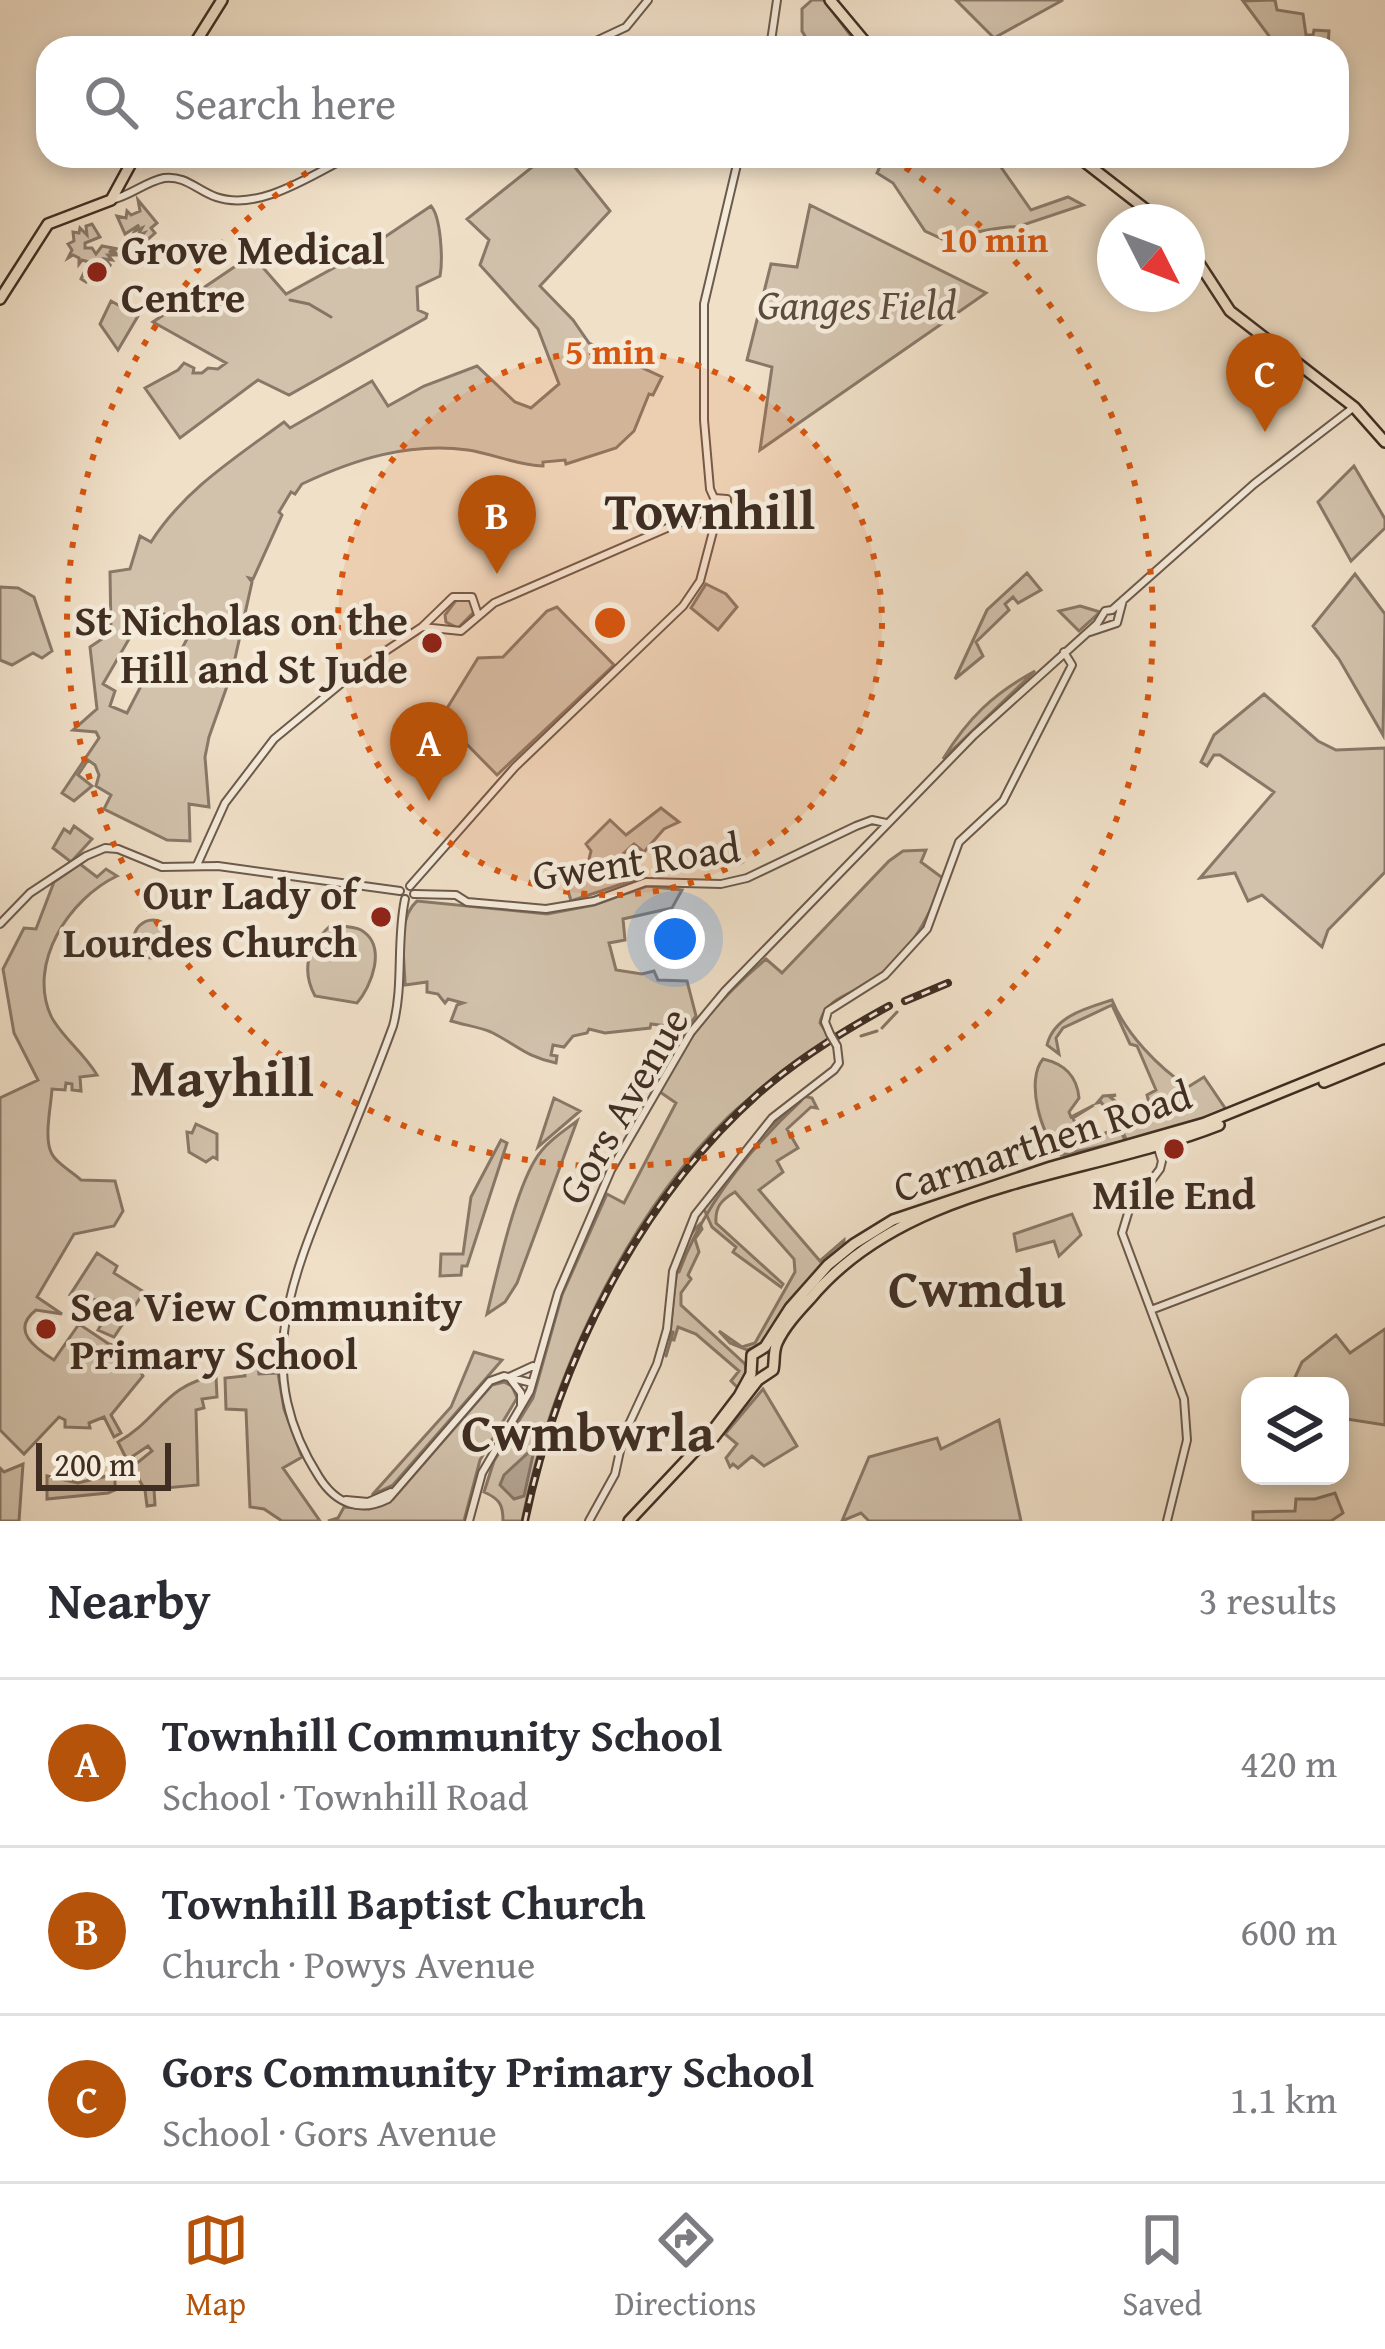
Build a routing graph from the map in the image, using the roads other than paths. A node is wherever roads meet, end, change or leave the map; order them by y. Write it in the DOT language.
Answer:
graph roads {
  1 [pos="222,0"];
  2 [pos="648,0"];
  3 [pos="777,0"];
  4 [pos="830,0"];
  5 [pos="200,36"];
  6 [pos="607,36"];
  7 [pos="772,36"];
  8 [pos="860,36"];
  9 [pos="128,168"];
  10 [pos="328,168"];
  11 [pos="736,168"];
  12 [pos="1092,168"];
  13 [pos="111,200"];
  14 [pos="1139,204"];
  15 [pos="1205,273"];
  16 [pos="0,299"];
  17 [pos="1354,407"];
  18 [pos="1385,442"];
  19 [pos="714,498"];
  20 [pos="704,512"];
  21 [pos="716,520"];
  22 [pos="476,602"];
  23 [pos="494,604"];
  24 [pos="442,609"];
  25 [pos="1115,613"];
  26 [pos="478,615"];
  27 [pos="1102,617"];
  28 [pos="1108,626"];
  29 [pos="422,627"];
  30 [pos="443,627"];
  31 [pos="1085,634"];
  32 [pos="1064,652"];
  33 [pos="886,823"];
  34 [pos="197,866"];
  35 [pos="412,890"];
  36 [pos="402,895"];
  37 [pos="0,924"];
  38 [pos="1385,1053"];
  39 [pos="1156,1143"];
  40 [pos="1385,1221"];
  41 [pos="1151,1310"];
  42 [pos="761,1350"];
  43 [pos="774,1358"];
  44 [pos="536,1364"];
  45 [pos="750,1368"];
  46 [pos="762,1376"];
  47 [pos="509,1377"];
  48 [pos="532,1383"];
  49 [pos="520,1409"];
  50 [pos="470,1521"];
  51 [pos="589,1521"];
  52 [pos="633,1521"];
  53 [pos="1167,1521"];
  1 -- 5 [label="main road"];
  2 -- 6 [label="street"];
  3 -- 7 [label="street"];
  4 -- 8 [label="main road"];
  9 -- 13 [label="main road"];
  10 -- 13 [label="street"];
  11 -- 19 [label="street"];
  12 -- 14 [label="main road"];
  13 -- 16 [label="main road"];
  15 -- 17 [label="main road"];
  17 -- 18 [label="main road"];
  17 -- 25 [label="street"];
  19 -- 20 [label="street"];
  19 -- 21 [label="street"];
  20 -- 21 [label="street"];
  20 -- 23 [label="street"];
  21 -- 35 [label="street"];
  22 -- 23 [label="street"];
  22 -- 24 [label="street"];
  22 -- 26 [label="street"];
  23 -- 26 [label="street"];
  24 -- 29 [label="street"];
  24 -- 30 [label="street"];
  25 -- 27 [label="street, Gors Avenue"];
  25 -- 28 [label="street"];
  26 -- 30 [label="street"];
  27 -- 28 [label="street"];
  27 -- 31 [label="street, Gors Avenue"];
  28 -- 31 [label="street, Gors Avenue"];
  29 -- 30 [label="street"];
  29 -- 34 [label="street"];
  31 -- 32 [label="street, Gors Avenue"];
  32 -- 33 [label="street, Gors Avenue"];
  32 -- 51 [label="street, bridge"];
  33 -- 35 [label="street, Gwent Road"];
  33 -- 44 [label="street, Gors Avenue"];
  34 -- 36 [label="street"];
  34 -- 37 [label="street"];
  35 -- 36 [label="street"];
  35 -- 36 [label="street"];
  36 -- 47 [label="street"];
  38 -- 39 [label="main road, Carmarthen Road"];
  39 -- 41 [label="street"];
  39 -- 42 [label="main road, Carmarthen Road"];
  39 -- 43 [label="main road, Carmarthen Road"];
  40 -- 41 [label="street"];
  41 -- 53 [label="street"];
  42 -- 43 [label="main road"];
  42 -- 45 [label="main road, Carmarthen Road"];
  43 -- 46 [label="main road, Carmarthen Road"];
  44 -- 47 [label="street"];
  44 -- 48 [label="street, Gors Avenue"];
  45 -- 46 [label="main road"];
  45 -- 52 [label="main road, Carmarthen Road"];
  46 -- 52 [label="main road, Carmarthen Road"];
  47 -- 48 [label="street"];
  47 -- 49 [label="street"];
  48 -- 49 [label="street, Gors Avenue"];
  49 -- 50 [label="street, Gors Avenue"];
}
